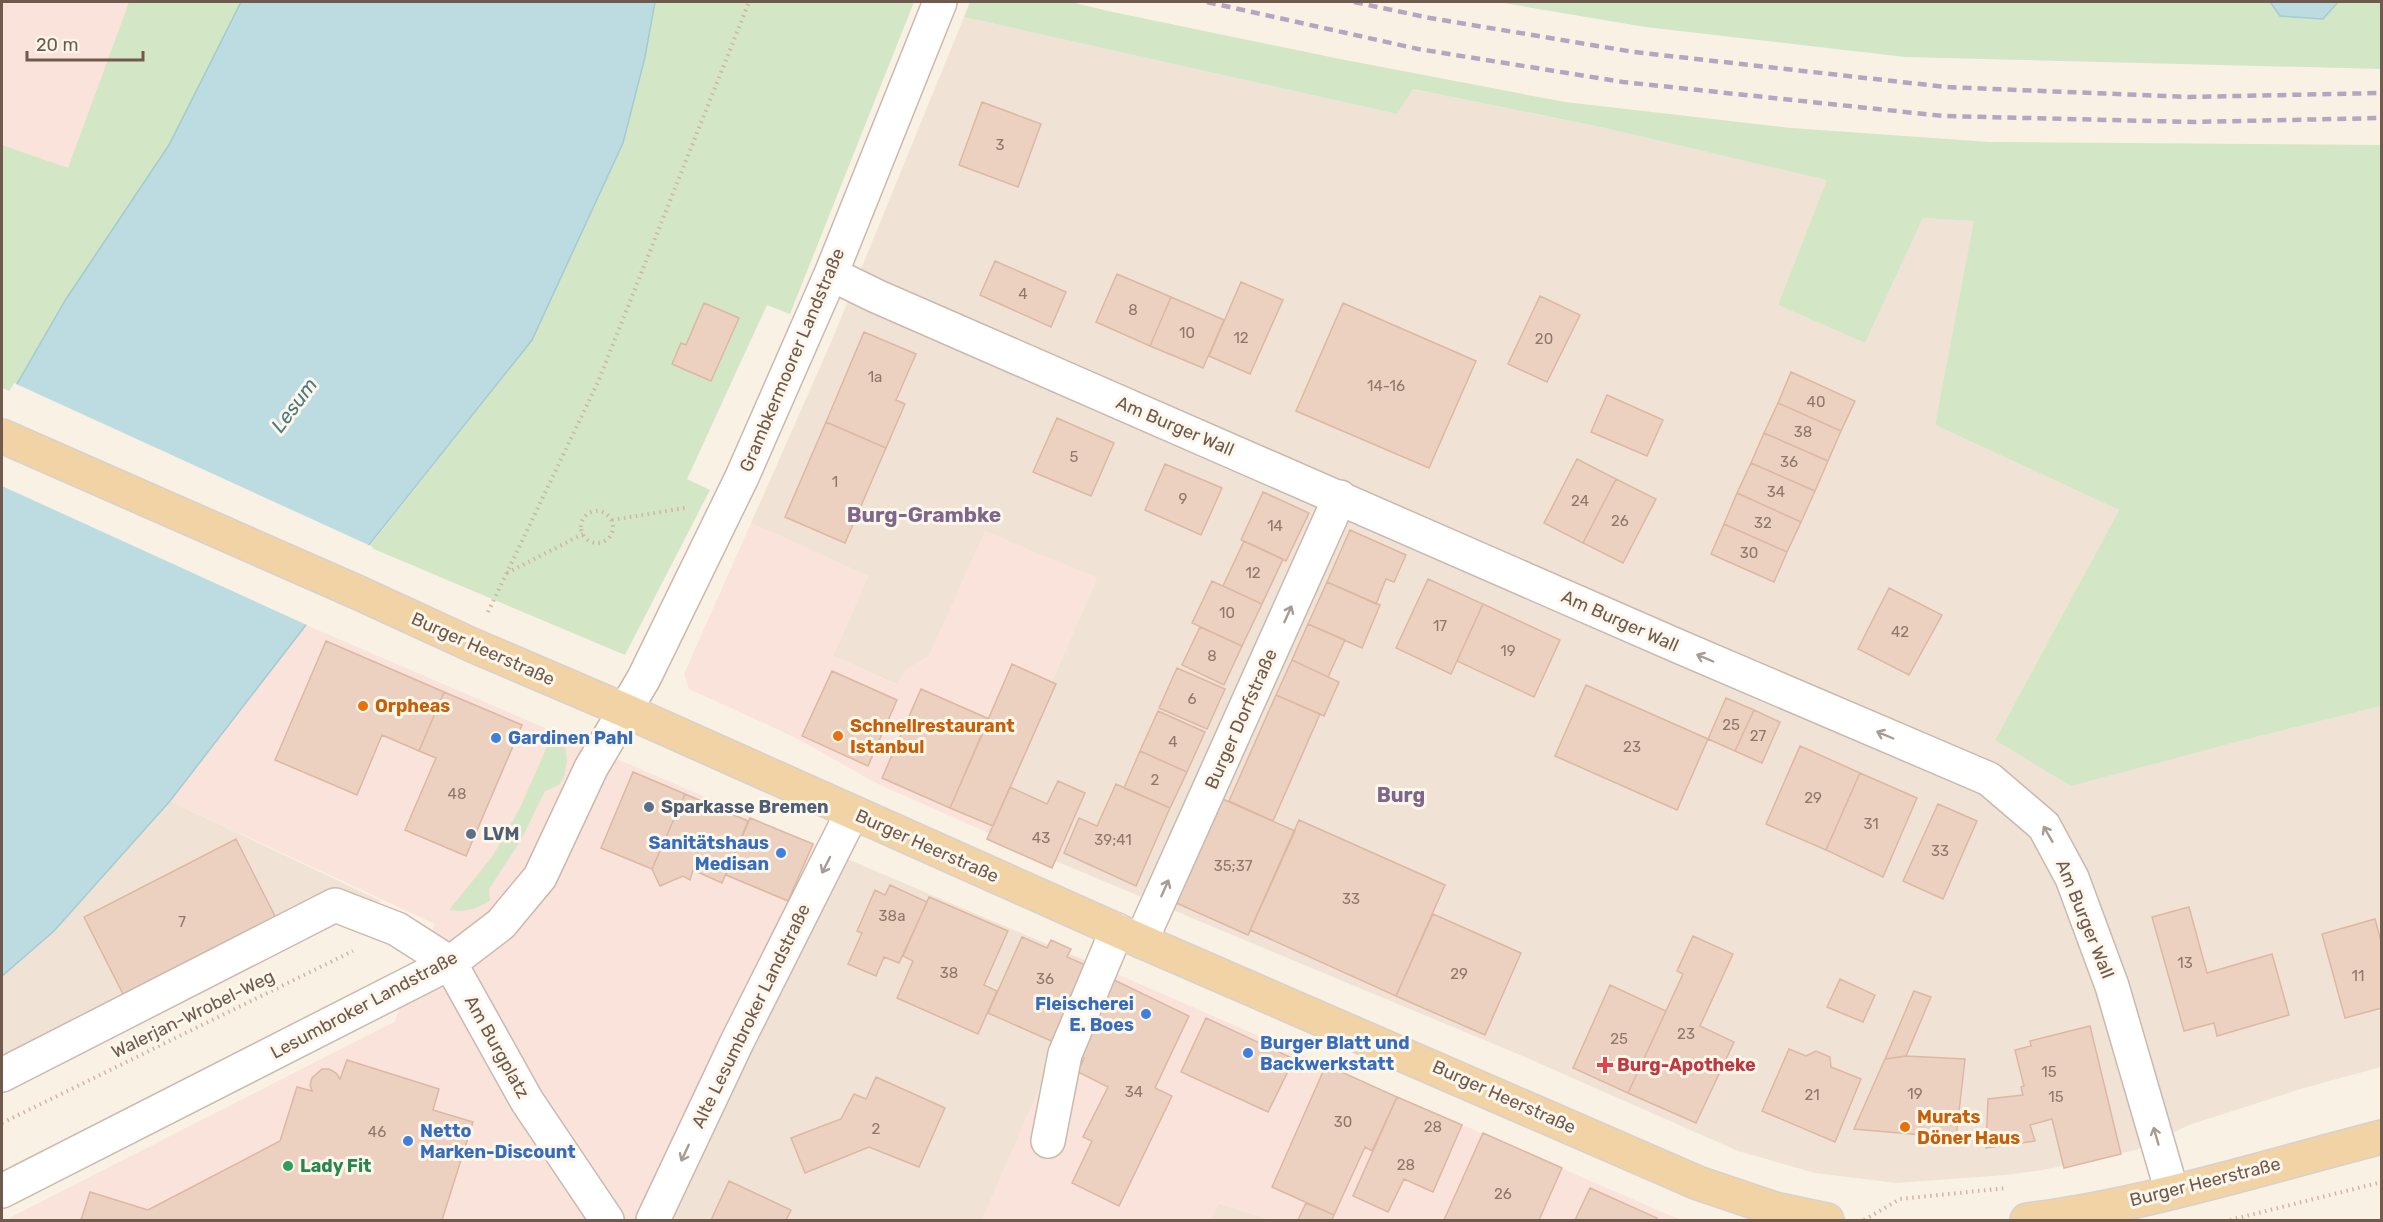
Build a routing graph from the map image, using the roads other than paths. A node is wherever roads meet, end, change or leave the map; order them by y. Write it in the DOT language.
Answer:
graph roads {
  1 [pos="940,2"];
  2 [pos="831,274"];
  3 [pos="2,436"];
  4 [pos="1340,497"];
  5 [pos="624,710"];
  6 [pos="852,813"];
  7 [pos="1129,936"];
  8 [pos="450,963"];
  9 [pos="2,1075"];
  10 [pos="2382,1137"];
  11 [pos="1048,1141"];
  12 [pos="2,1191"];
  13 [pos="2172,1192"];
  14 [pos="607,1221"];
  15 [pos="653,1221"];
  16 [pos="1827,1221"];
  17 [pos="2027,1221"];
  1 -- 2 [label="street, Grambkermoorer Landstraße"];
  2 -- 4 [label="street, Am Burger Wall"];
  2 -- 5 [label="street, Grambkermoorer Landstraße"];
  3 -- 5 [label="main road, Burger Heerstraße"];
  7 -- 4 [label="street, Burger Dorfstraße, one-way"];
  13 -- 4 [label="street, Am Burger Wall, one-way"];
  5 -- 6 [label="main road, Burger Heerstraße"];
  5 -- 8 [label="street, Lesumbroker Landstraße"];
  6 -- 7 [label="main road, Burger Heerstraße"];
  6 -- 15 [label="street, Alte Lesumbroker Landstraße, one-way"];
  7 -- 11 [label="street, Burger Dorfstraße"];
  7 -- 16 [label="main road, Burger Heerstraße"];
  8 -- 9 [label="street"];
  8 -- 12 [label="street, Lesumbroker Landstraße"];
  8 -- 14 [label="street, Am Burgplatz"];
  10 -- 13 [label="main road, Burger Heerstraße"];
  13 -- 17 [label="main road, Burger Heerstraße"];
}
